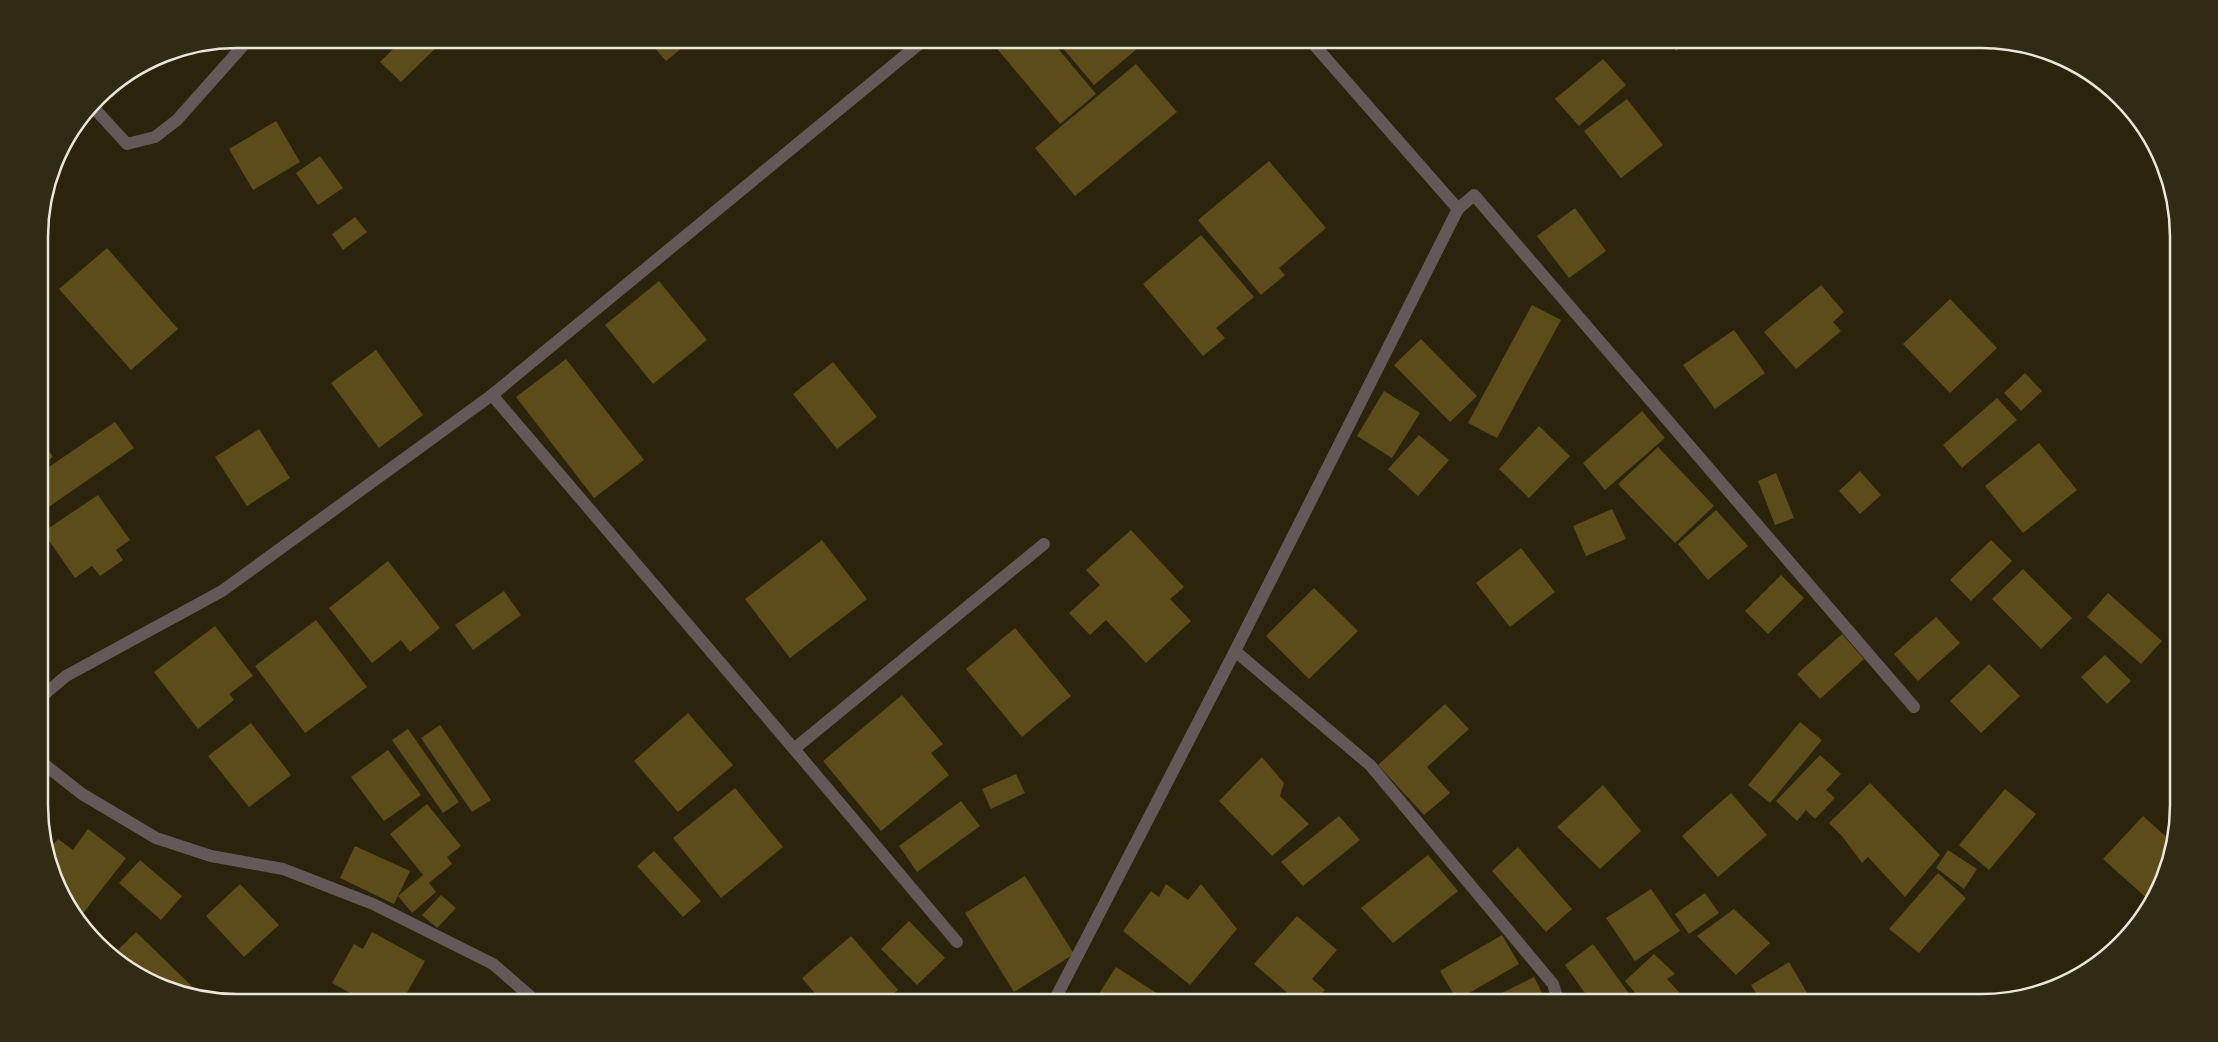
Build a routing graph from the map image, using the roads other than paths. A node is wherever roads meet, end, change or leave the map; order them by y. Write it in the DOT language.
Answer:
graph roads {
  1 [pos="241,48"];
  2 [pos="914,48"];
  3 [pos="1318,48"];
  4 [pos="96,111"];
  5 [pos="1458,209"];
  6 [pos="492,395"];
  7 [pos="1044,544"];
  8 [pos="1235,651"];
  9 [pos="48,691"];
  10 [pos="1914,707"];
  11 [pos="794,748"];
  12 [pos="48,767"];
  13 [pos="957,942"];
  14 [pos="528,994"];
  15 [pos="1058,994"];
  16 [pos="1556,994"];
  1 -- 4 [label="street"];
  2 -- 6 [label="street"];
  3 -- 5 [label="street"];
  5 -- 8 [label="street"];
  5 -- 10 [label="street"];
  6 -- 9 [label="street"];
  6 -- 11 [label="street"];
  7 -- 11 [label="street"];
  8 -- 15 [label="street"];
  8 -- 16 [label="street"];
  11 -- 13 [label="street"];
  12 -- 14 [label="street"];
}
